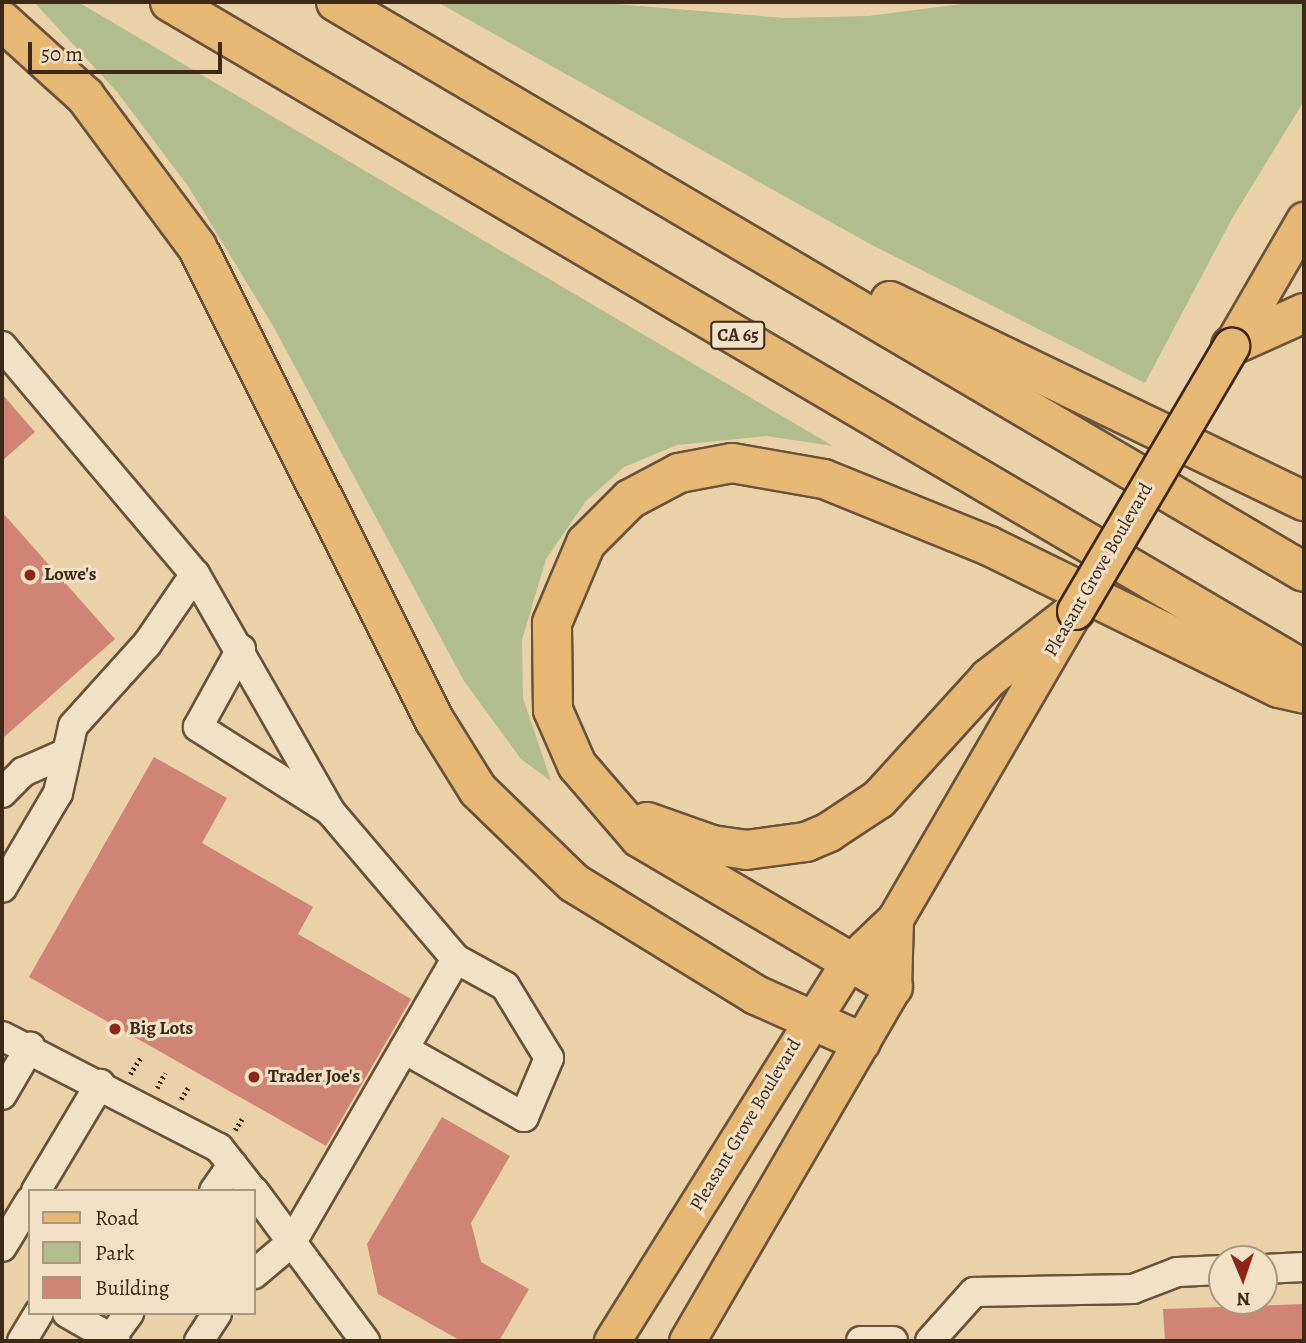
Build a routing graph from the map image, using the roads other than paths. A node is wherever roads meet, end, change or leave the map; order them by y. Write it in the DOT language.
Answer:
graph roads {
  1 [pos="170,2"];
  2 [pos="336,2"];
  3 [pos="2,21"];
  4 [pos="590,151"];
  5 [pos="1304,220"];
  6 [pos="1304,313"];
  7 [pos="2,346"];
  8 [pos="1231,346"];
  9 [pos="1304,501"];
  10 [pos="1304,572"];
  11 [pos="195,574"];
  12 [pos="1075,611"];
  13 [pos="241,649"];
  14 [pos="1304,670"];
  15 [pos="1304,694"];
  16 [pos="62,755"];
  17 [pos="2,793"];
  18 [pos="330,811"];
  19 [pos="618,813"];
  20 [pos="2,888"];
  21 [pos="895,919"];
  22 [pos="456,959"];
  23 [pos="846,965"];
  24 [pos="893,987"];
  25 [pos="810,1019"];
  26 [pos="2,1036"];
  27 [pos="861,1042"];
  28 [pos="30,1046"];
  29 [pos="404,1049"];
  30 [pos="100,1084"];
  31 [pos="2,1095"];
  32 [pos="232,1165"];
  33 [pos="37,1189"];
  34 [pos="215,1189"];
  35 [pos="251,1189"];
  36 [pos="256,1195"];
  37 [pos="28,1204"];
  38 [pos="292,1242"];
  39 [pos="2,1247"];
  40 [pos="1304,1267"];
  41 [pos="1278,1268"];
  42 [pos="1208,1271"];
  43 [pos="256,1272"];
  44 [pos="38,1315"];
  45 [pos="71,1315"];
  46 [pos="128,1315"];
  47 [pos="216,1315"];
  48 [pos="114,1340"];
  49 [pos="22,1341"];
  50 [pos="199,1341"];
  51 [pos="365,1341"];
  52 [pos="612,1341"];
  53 [pos="687,1341"];
  54 [pos="861,1341"];
  55 [pos="893,1341"];
  56 [pos="929,1341"];
  1 -- 14 [label="highway, CA 65"];
  2 -- 4 [label="highway"];
  3 -- 25 [label="highway"];
  4 -- 9 [label="highway"];
  4 -- 10 [label="highway"];
  5 -- 8 [label="main road, Pleasant Grove Boulevard"];
  6 -- 8 [label="highway"];
  7 -- 11 [label="lane"];
  8 -- 12 [label="main road, Pleasant Grove Boulevard, bridge"];
  11 -- 13 [label="lane"];
  11 -- 16 [label="lane"];
  12 -- 19 [label="highway"];
  12 -- 21 [label="main road, Pleasant Grove Boulevard"];
  13 -- 18 [label="lane"];
  13 -- 18 [label="lane"];
  15 -- 19 [label="highway"];
  16 -- 17 [label="lane"];
  16 -- 20 [label="lane"];
  18 -- 22 [label="lane"];
  19 -- 23 [label="highway"];
  21 -- 23 [label="main road, Pleasant Grove Boulevard"];
  21 -- 24 [label="main road, Pleasant Grove Boulevard"];
  22 -- 29 [label="lane"];
  22 -- 29 [label="lane"];
  23 -- 24 [label="highway"];
  23 -- 25 [label="main road, Pleasant Grove Boulevard"];
  24 -- 27 [label="main road, Pleasant Grove Boulevard"];
  25 -- 27 [label="highway"];
  25 -- 52 [label="main road, Pleasant Grove Boulevard"];
  26 -- 28 [label="lane"];
  27 -- 53 [label="main road, Pleasant Grove Boulevard"];
  28 -- 30 [label="lane"];
  28 -- 31 [label="lane"];
  29 -- 38 [label="lane"];
  30 -- 32 [label="lane"];
  30 -- 33 [label="lane"];
  32 -- 34 [label="lane"];
  32 -- 35 [label="lane"];
  36 -- 38 [label="lane"];
  37 -- 39 [label="lane"];
  38 -- 43 [label="lane"];
  38 -- 51 [label="lane"];
  40 -- 41 [label="lane"];
  42 -- 56 [label="lane"];
  44 -- 49 [label="lane"];
  45 -- 48 [label="lane"];
  46 -- 48 [label="lane"];
  47 -- 50 [label="lane"];
  54 -- 55 [label="lane"];
}
